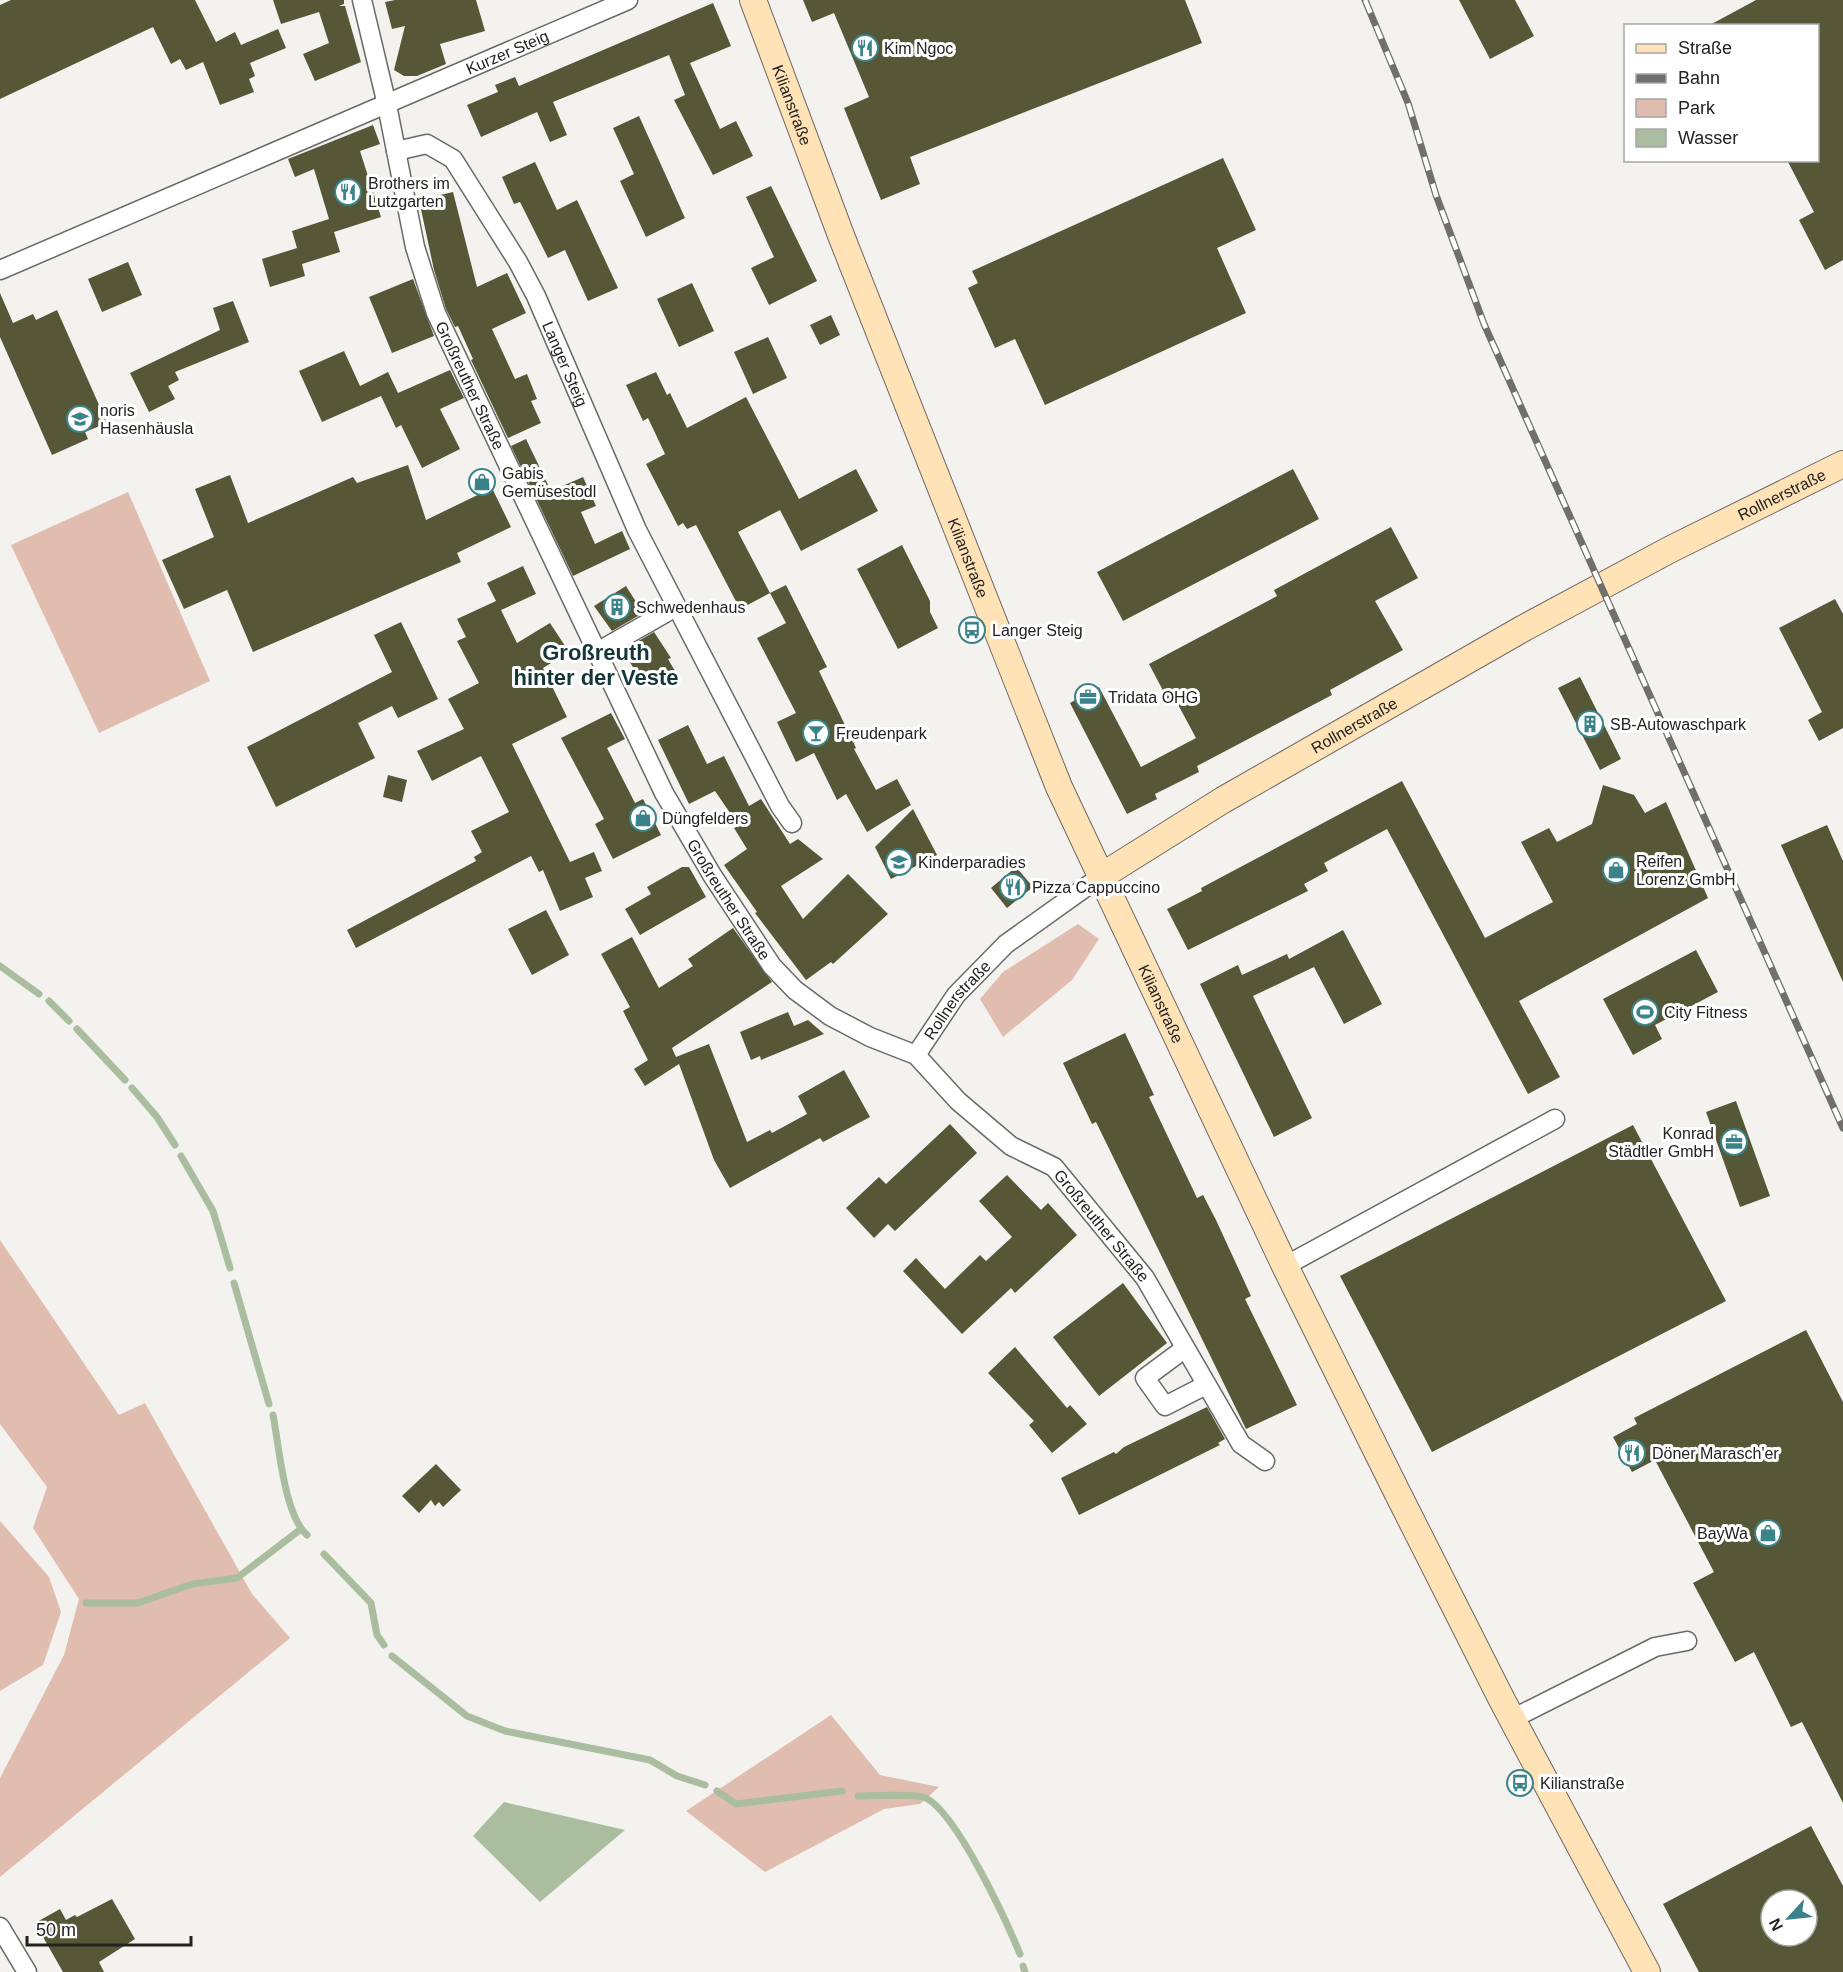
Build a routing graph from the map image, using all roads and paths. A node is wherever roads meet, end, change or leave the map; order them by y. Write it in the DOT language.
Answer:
graph roads {
  1 [pos="362,0"];
  2 [pos="628,0"];
  3 [pos="753,0"];
  4 [pos="387,105"];
  5 [pos="396,151"];
  6 [pos="0,270"];
  7 [pos="1843,464"];
  8 [pos="676,607"];
  9 [pos="597,652"];
  10 [pos="792,823"];
  11 [pos="1100,877"];
  12 [pos="916,1055"];
  13 [pos="1555,1119"];
  14 [pos="1285,1266"];
  15 [pos="1184,1349"];
  16 [pos="1206,1385"];
  17 [pos="1265,1461"];
  18 [pos="1687,1641"];
  19 [pos="1512,1719"];
  20 [pos="0,1927"];
  21 [pos="27,1972"];
  22 [pos="1647,1972"];
  1 -- 4 [label="street, Großreuther Straße"];
  2 -- 4 [label="street, Kurzer Steig"];
  3 -- 11 [label="main road, Kilianstraße"];
  4 -- 5 [label="street, Großreuther Straße"];
  4 -- 6 [label="street"];
  5 -- 8 [label="street, Langer Steig"];
  5 -- 9 [label="street, Großreuther Straße"];
  7 -- 11 [label="main road, Rollnerstraße"];
  8 -- 9 [label="street"];
  8 -- 10 [label="street, Langer Steig"];
  9 -- 12 [label="street, Großreuther Straße"];
  11 -- 12 [label="street, Rollnerstraße"];
  11 -- 14 [label="main road, Kilianstraße"];
  12 -- 15 [label="street, Großreuther Straße"];
  13 -- 14 [label="street"];
  14 -- 19 [label="main road, Kilianstraße"];
  15 -- 16 [label="street, Großreuther Straße"];
  15 -- 16 [label="street"];
  16 -- 17 [label="street, Großreuther Straße"];
  18 -- 19 [label="street"];
  19 -- 22 [label="main road, Kilianstraße"];
  20 -- 21 [label="street"];
}
